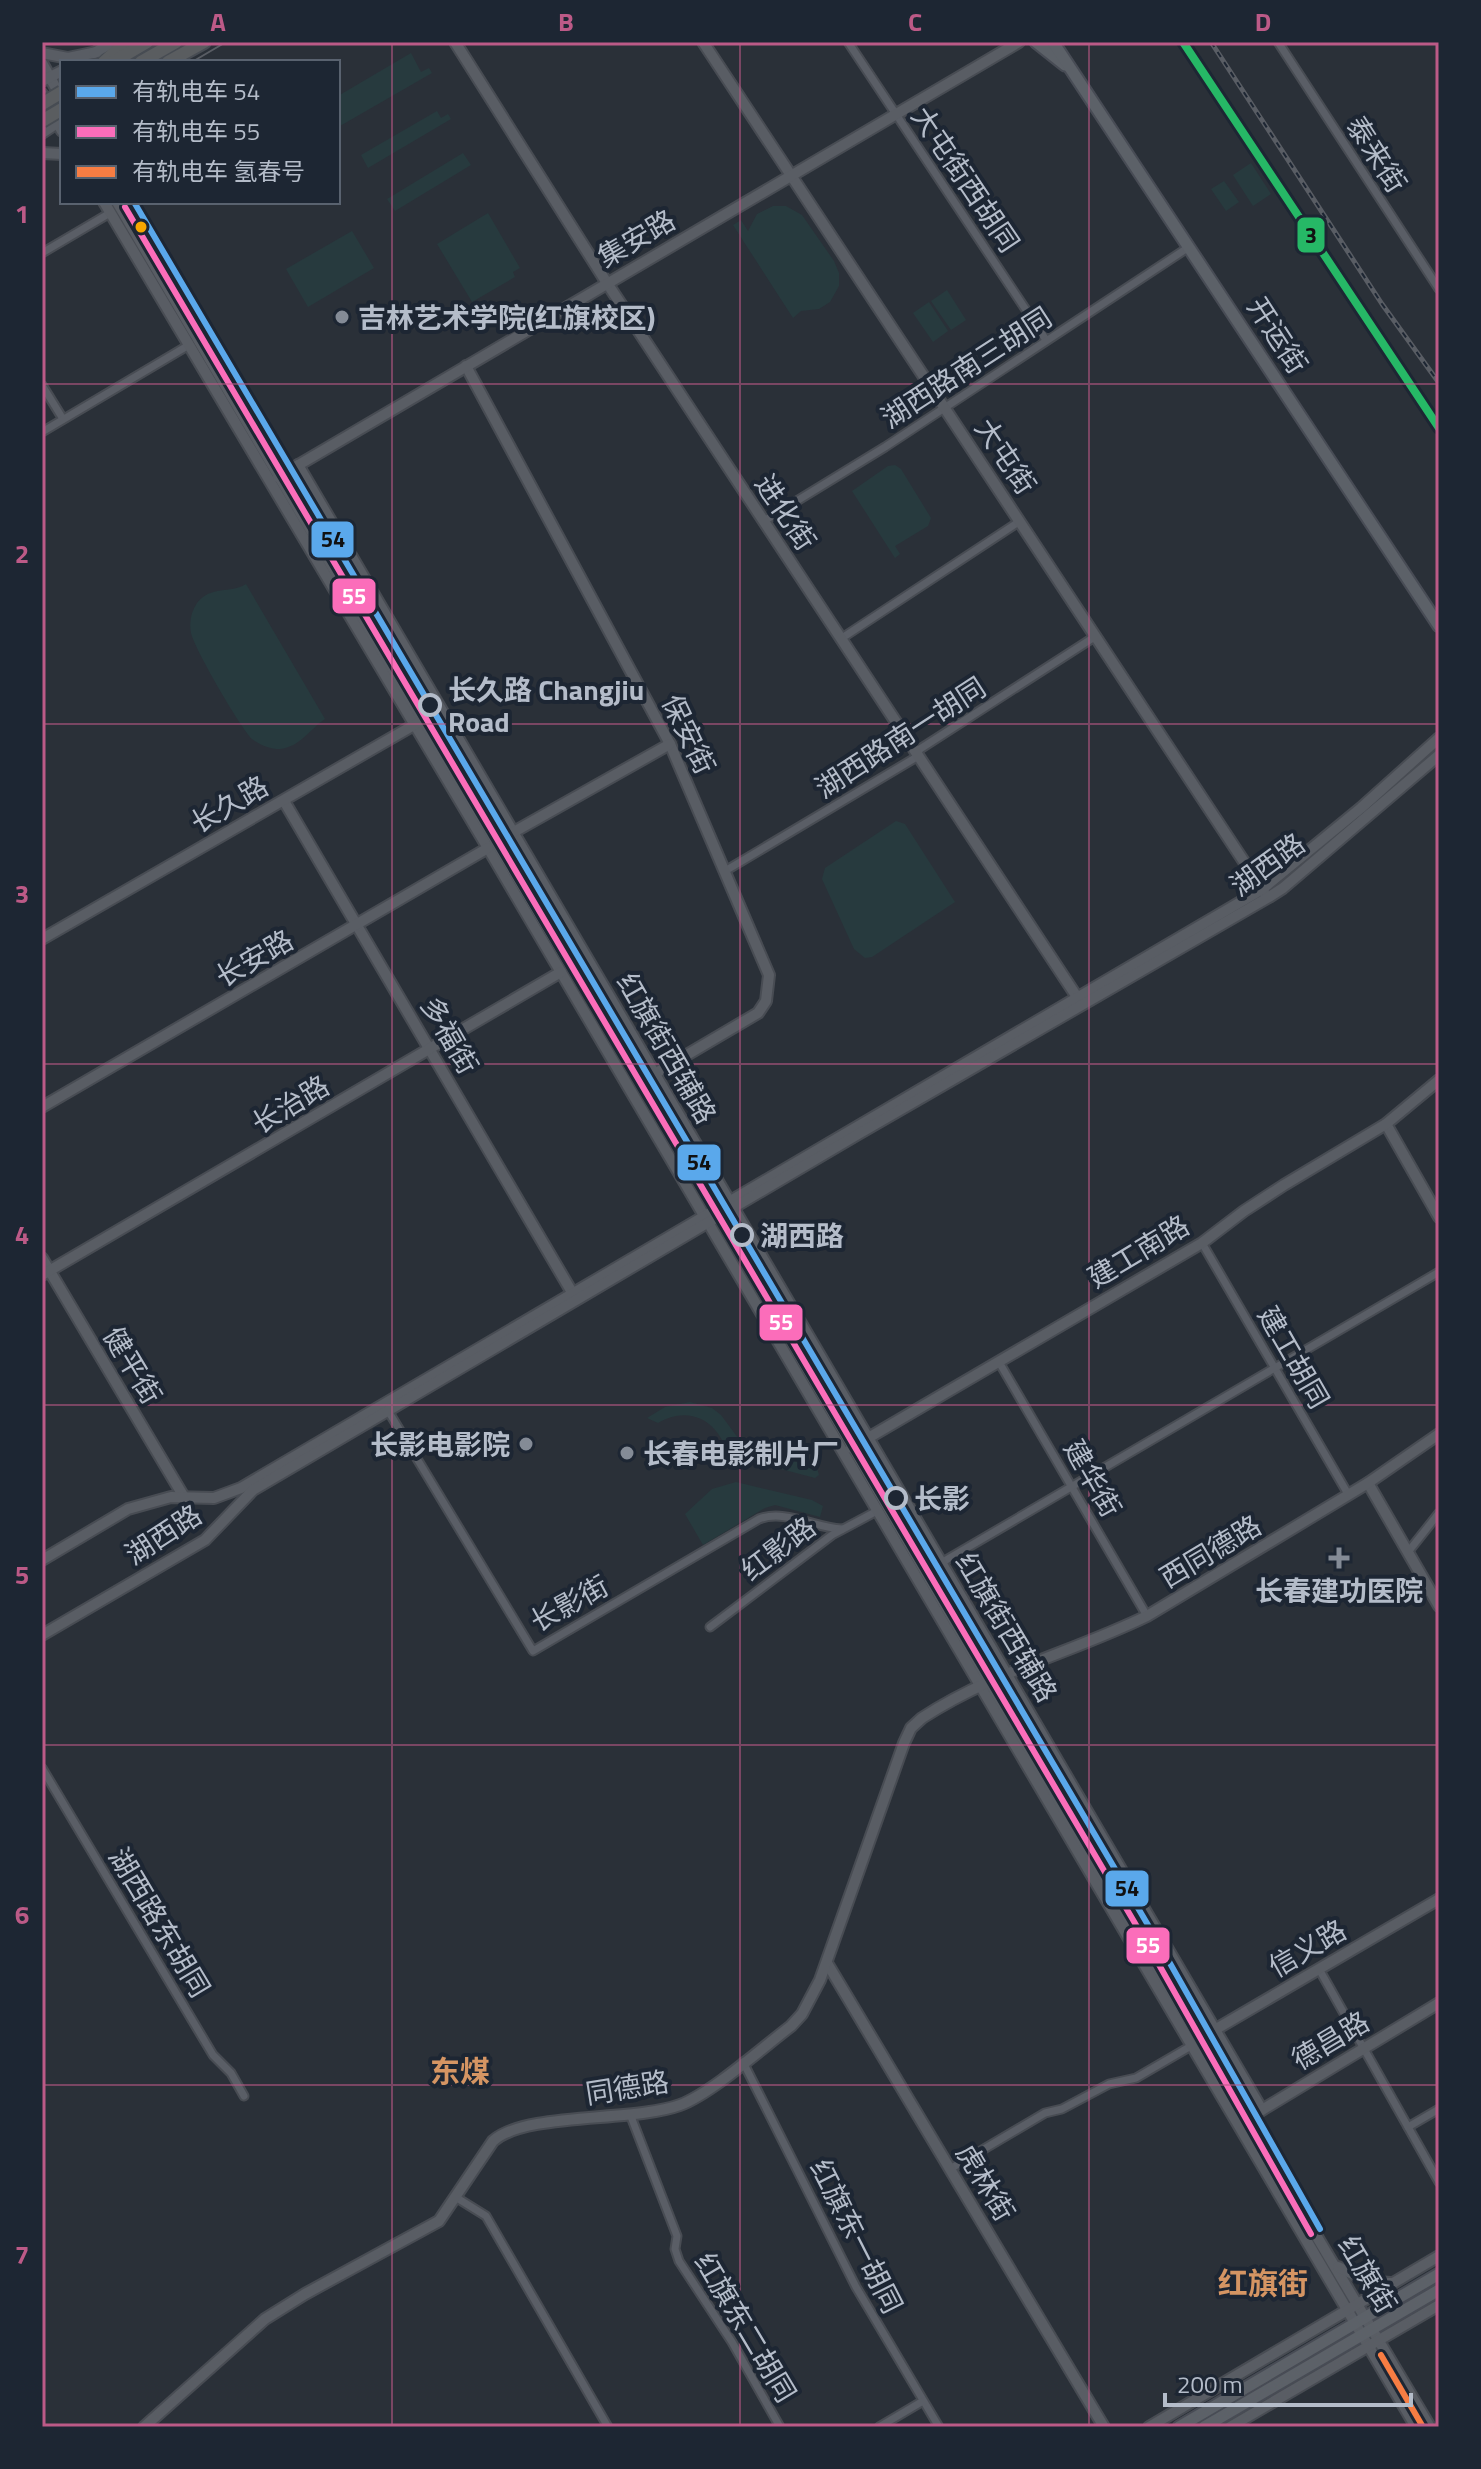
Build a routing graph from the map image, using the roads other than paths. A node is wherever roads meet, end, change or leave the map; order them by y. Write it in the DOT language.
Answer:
graph roads {
  1 [pos="113,42"];
  2 [pos="126,42"];
  3 [pos="147,42"];
  4 [pos="176,42"];
  5 [pos="194,42"];
  6 [pos="204,42"];
  7 [pos="455,42"];
  8 [pos="703,42"];
  9 [pos="848,42"];
  10 [pos="1019,42"];
  11 [pos="1036,42"];
  12 [pos="1053,42"];
  13 [pos="1064,42"];
  14 [pos="1278,42"];
  15 [pos="42,53"];
  16 [pos="100,57"];
  17 [pos="116,60"];
  18 [pos="144,60"];
  19 [pos="164,60"];
  20 [pos="172,60"];
  21 [pos="42,63"];
  22 [pos="1075,73"];
  23 [pos="46,79"];
  24 [pos="60,93"];
  25 [pos="42,94"];
  26 [pos="60,96"];
  27 [pos="42,104"];
  28 [pos="60,110"];
  29 [pos="896,114"];
  30 [pos="42,121"];
  31 [pos="60,125"];
  32 [pos="42,133"];
  33 [pos="791,176"];
  34 [pos="105,204"];
  35 [pos="118,204"];
  36 [pos="110,213"];
  37 [pos="1190,246"];
  38 [pos="42,253"];
  39 [pos="607,283"];
  40 [pos="1439,289"];
  41 [pos="1046,340"];
  42 [pos="189,345"];
  43 [pos="466,366"];
  44 [pos="42,385"];
  45 [pos="944,407"];
  46 [pos="63,419"];
  47 [pos="42,432"];
  48 [pos="298,465"];
  49 [pos="278,477"];
  50 [pos="764,521"];
  51 [pos="1020,521"];
  52 [pos="1439,626"];
  53 [pos="1096,636"];
  54 [pos="842,638"];
  55 [pos="440,710"];
  56 [pos="418,721"];
  57 [pos="1439,738"];
  58 [pos="670,744"];
  59 [pos="918,753"];
  60 [pos="1439,755"];
  61 [pos="284,801"];
  62 [pos="512,833"];
  63 [pos="492,845"];
  64 [pos="725,871"];
  65 [pos="1265,893"];
  66 [pos="357,925"];
  67 [pos="42,939"];
  68 [pos="561,972"];
  69 [pos="1080,1001"];
  70 [pos="430,1049"];
  71 [pos="655,1074"];
  72 [pos="1439,1080"];
  73 [pos="640,1082"];
  74 [pos="42,1107"];
  75 [pos="1386,1124"];
  76 [pos="731,1205"];
  77 [pos="711,1217"];
  78 [pos="1439,1217"];
  79 [pos="1202,1243"];
  80 [pos="42,1258"];
  81 [pos="1439,1272"];
  82 [pos="46,1273"];
  83 [pos="573,1294"];
  84 [pos="999,1362"];
  85 [pos="1274,1367"];
  86 [pos="387,1408"];
  87 [pos="1439,1434"];
  88 [pos="869,1438"];
  89 [pos="851,1448"];
  90 [pos="1368,1483"];
  91 [pos="1072,1485"];
  92 [pos="1348,1494"];
  93 [pos="184,1497"];
  94 [pos="877,1511"];
  95 [pos="1439,1513"];
  96 [pos="842,1529"];
  97 [pos="1408,1552"];
  98 [pos="42,1560"];
  99 [pos="941,1563"];
  100 [pos="1439,1606"];
  101 [pos="1147,1616"];
  102 [pos="710,1627"];
  103 [pos="42,1635"];
  104 [pos="1006,1672"];
  105 [pos="991,1681"];
  106 [pos="979,1686"];
  107 [pos="42,1768"];
  108 [pos="1438,1902"];
  109 [pos="827,1963"];
  110 [pos="1319,1969"];
  111 [pos="1439,2003"];
  112 [pos="1216,2030"];
  113 [pos="1195,2043"];
  114 [pos="1363,2048"];
  115 [pos="743,2062"];
  116 [pos="244,2096"];
  117 [pos="1439,2109"];
  118 [pos="1262,2110"];
  119 [pos="630,2114"];
  120 [pos="1247,2119"];
  121 [pos="1408,2127"];
  122 [pos="950,2169"];
  123 [pos="1439,2182"];
  124 [pos="457,2198"];
  125 [pos="1439,2256"];
  126 [pos="1335,2265"];
  127 [pos="1439,2274"];
  128 [pos="1392,2283"];
  129 [pos="1439,2290"];
  130 [pos="1439,2305"];
  131 [pos="1353,2307"];
  132 [pos="1361,2320"];
  133 [pos="1371,2337"];
  134 [pos="923,2401"];
  135 [pos="144,2427"];
  136 [pos="608,2427"];
  137 [pos="780,2427"];
  138 [pos="879,2427"];
  139 [pos="939,2427"];
  140 [pos="1104,2427"];
  141 [pos="1149,2427"];
  142 [pos="1179,2427"];
  143 [pos="1204,2427"];
  144 [pos="1230,2427"];
  145 [pos="1416,2427"];
  146 [pos="1430,2427"];
  1 -- 16 [label="street"];
  2 -- 16 [label="highway"];
  3 -- 17 [label="highway"];
  4 -- 18 [label="highway"];
  5 -- 19 [label="street"];
  6 -- 20 [label="highway"];
  7 -- 39 [label="street, 进化街"];
  8 -- 33 [label="street, 大屯街"];
  9 -- 29 [label="street, 大屯街西胡同"];
  10 -- 29 [label="street, 集安路"];
  11 -- 22 [label="main road, 开运街"];
  12 -- 22 [label="main road, 开运街"];
  13 -- 22 [label="main road, 开运街"];
  14 -- 40 [label="street, 泰来街"];
  15 -- 16 [label="street"];
  21 -- 23 [label="street"];
  22 -- 37 [label="main road, 开运街"];
  23 -- 26 [label="street"];
  24 -- 27 [label="highway, bridge"];
  25 -- 31 [label="street"];
  28 -- 30 [label="highway, bridge"];
  29 -- 33 [label="street, 集安路"];
  29 -- 41 [label="street, 大屯街西胡同"];
  31 -- 32 [label="street"];
  33 -- 39 [label="street, 集安路"];
  33 -- 45 [label="street, 大屯街"];
  34 -- 36 [label="street, 红旗街"];
  35 -- 49 [label="street, 红旗街"];
  36 -- 38 [label="street"];
  36 -- 42 [label="street, 红旗街"];
  37 -- 41 [label="street, 湖西路南三胡同"];
  37 -- 52 [label="main road, 开运街"];
  39 -- 43 [label="street, 集安路"];
  39 -- 50 [label="street, 进化街"];
  41 -- 45 [label="street, 湖西路南三胡同"];
  42 -- 46 [label="street"];
  42 -- 56 [label="street, 红旗街"];
  43 -- 48 [label="street, 集安路"];
  43 -- 58 [label="street, 保安街"];
  44 -- 46 [label="street"];
  45 -- 50 [label="street, 湖西路南三胡同"];
  45 -- 51 [label="street, 大屯街"];
  46 -- 47 [label="street"];
  48 -- 49 [label="street, 集安路"];
  48 -- 55 [label="street, 红旗街西辅路"];
  49 -- 56 [label="street, 红旗街"];
  50 -- 54 [label="street, 进化街"];
  51 -- 53 [label="street, 大屯街"];
  51 -- 54 [label="street"];
  53 -- 59 [label="street, 湖西路南一胡同"];
  53 -- 65 [label="street, 大屯街"];
  54 -- 59 [label="street, 进化街"];
  55 -- 56 [label="street, 长久路"];
  55 -- 62 [label="street, 红旗街西辅路"];
  56 -- 61 [label="street, 长久路"];
  56 -- 63 [label="street, 红旗街"];
  57 -- 65 [label="street, 湖西路"];
  58 -- 62 [label="street, 长安路"];
  58 -- 64 [label="street, 保安街"];
  59 -- 64 [label="street, 湖西路南一胡同"];
  59 -- 69 [label="street, 进化街"];
  60 -- 65 [label="street, 湖西路"];
  61 -- 66 [label="street, 多福街"];
  61 -- 67 [label="street, 长久路"];
  62 -- 63 [label="street, 长安路"];
  62 -- 71 [label="street, 红旗街西辅路"];
  63 -- 66 [label="street, 长安路"];
  63 -- 68 [label="street, 红旗街"];
  63 -- 73 [label="street, 红旗街"];
  64 -- 71 [label="street, 保安街"];
  65 -- 69 [label="street, 湖西路"];
  66 -- 70 [label="street, 多福街"];
  66 -- 74 [label="street, 长安路"];
  68 -- 70 [label="street, 长治路"];
  68 -- 77 [label="street, 红旗街"];
  69 -- 76 [label="street, 湖西路"];
  70 -- 82 [label="street, 长治路"];
  70 -- 83 [label="street, 多福街"];
  71 -- 73 [label="street, 保安街"];
  71 -- 76 [label="street, 红旗街西辅路"];
  72 -- 75 [label="street, 建工南路"];
  73 -- 77 [label="street, 红旗街"];
  75 -- 78 [label="street"];
  75 -- 79 [label="street, 建工南路"];
  76 -- 77 [label="street, 湖西路"];
  76 -- 88 [label="street, 红旗街西辅路"];
  77 -- 83 [label="street, 湖西路"];
  77 -- 86 [label="street, 湖西路"];
  77 -- 89 [label="street, 红旗街"];
  77 -- 94 [label="street, 红旗街"];
  79 -- 84 [label="street, 建工南路"];
  79 -- 85 [label="street, 建工胡同"];
  80 -- 82 [label="street, 健平街"];
  81 -- 85 [label="street"];
  82 -- 93 [label="street, 健平街"];
  83 -- 86 [label="street, 湖西路"];
  84 -- 88 [label="street, 建工南路"];
  84 -- 91 [label="street, 建华街"];
  85 -- 91 [label="street"];
  85 -- 92 [label="street, 建工胡同"];
  86 -- 93 [label="street, 湖西路"];
  86 -- 96 [label="street, 长影街"];
  86 -- 103 [label="street, 湖西路"];
  87 -- 90 [label="street, 西同德路"];
  88 -- 89 [label="street, 建工南路"];
  88 -- 99 [label="street, 红旗街西辅路"];
  89 -- 105 [label="street, 红旗街"];
  90 -- 92 [label="street, 西同德路"];
  90 -- 97 [label="street"];
  91 -- 99 [label="street"];
  91 -- 101 [label="street, 建华街"];
  92 -- 101 [label="street, 西同德路"];
  93 -- 98 [label="street, 湖西路"];
  94 -- 96 [label="street, 红影路"];
  94 -- 106 [label="street, 红旗街"];
  95 -- 97 [label="street"];
  96 -- 102 [label="street, 红影路"];
  97 -- 100 [label="street"];
  99 -- 104 [label="street, 红旗街西辅路"];
  101 -- 104 [label="street, 西同德路"];
  104 -- 105 [label="street, 西同德路"];
  104 -- 112 [label="street, 红旗街西辅路"];
  105 -- 106 [label="street, 同德路"];
  105 -- 113 [label="street, 红旗街"];
  106 -- 109 [label="street, 同德路"];
  106 -- 113 [label="street, 红旗街"];
  107 -- 116 [label="street, 湖西路东胡同"];
  108 -- 110 [label="street, 信义路"];
  109 -- 115 [label="street, 同德路"];
  109 -- 122 [label="street, 虎林街"];
  110 -- 112 [label="street, 信义路"];
  110 -- 114 [label="street"];
  111 -- 114 [label="street, 德昌路"];
  112 -- 113 [label="street, 信义路"];
  112 -- 118 [label="street, 红旗街西辅路"];
  113 -- 120 [label="street, 红旗街"];
  113 -- 122 [label="street, 信义路"];
  113 -- 131 [label="street, 红旗街"];
  114 -- 118 [label="street, 德昌路"];
  114 -- 121 [label="street"];
  115 -- 119 [label="street, 同德路"];
  115 -- 134 [label="street, 红旗东一胡同"];
  117 -- 121 [label="street"];
  118 -- 120 [label="street, 德昌路"];
  119 -- 124 [label="street, 同德路"];
  119 -- 137 [label="street, 红旗东二胡同"];
  120 -- 126 [label="street, 红旗街"];
  121 -- 123 [label="street"];
  122 -- 140 [label="street, 虎林街"];
  124 -- 135 [label="street, 同德路"];
  124 -- 136 [label="street"];
  125 -- 128 [label="street"];
  126 -- 128 [label="street"];
  126 -- 131 [label="street, 红旗街"];
  127 -- 132 [label="main road"];
  128 -- 131 [label="street"];
  129 -- 133 [label="main road"];
  130 -- 133 [label="street"];
  131 -- 132 [label="street, 红旗街"];
  131 -- 141 [label="street"];
  132 -- 133 [label="street, 红旗街"];
  132 -- 142 [label="main road"];
  133 -- 143 [label="main road"];
  133 -- 144 [label="street"];
  133 -- 145 [label="street, 红旗街"];
  133 -- 146 [label="street, 红旗街"];
  134 -- 138 [label="street"];
  134 -- 139 [label="street, 红旗东一胡同"];
}
